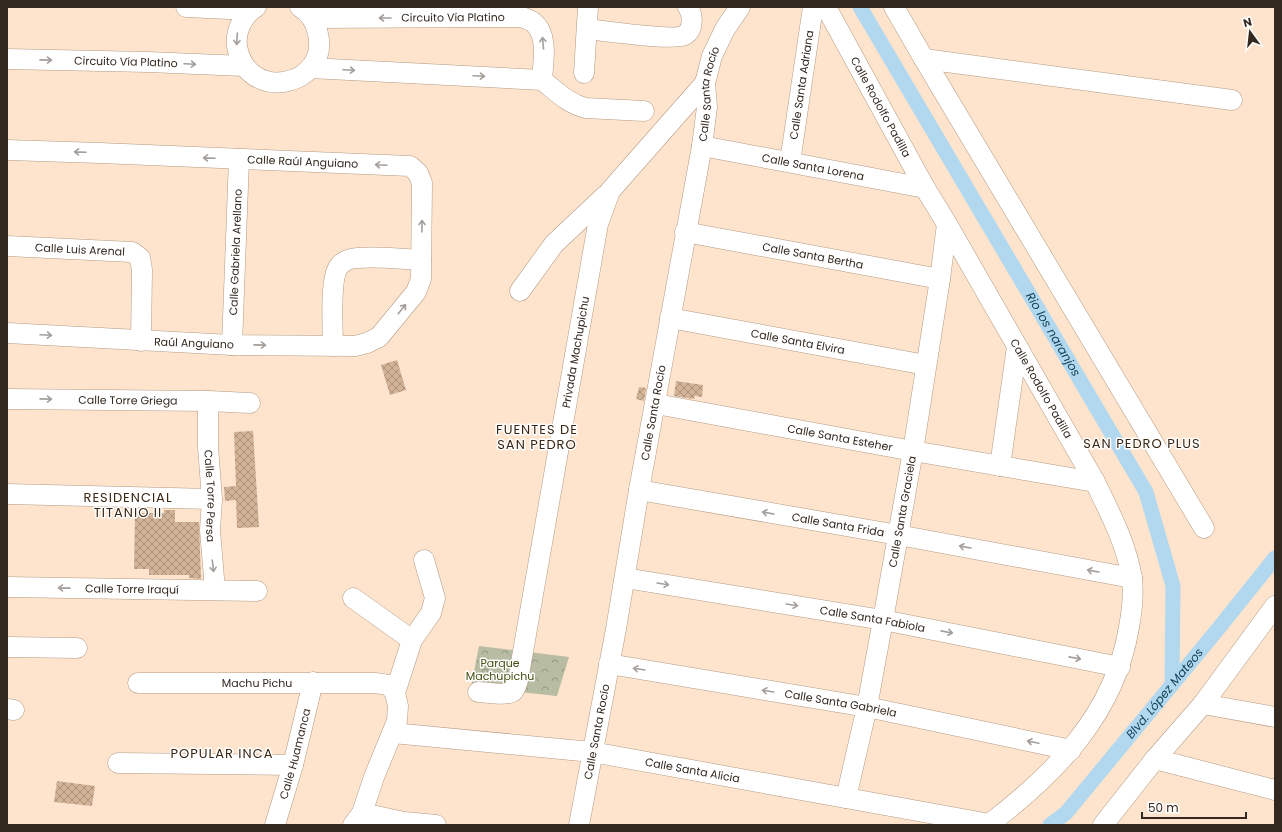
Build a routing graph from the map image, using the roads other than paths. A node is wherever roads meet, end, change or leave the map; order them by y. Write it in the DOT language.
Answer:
graph roads {
  1 [pos="186,7"];
  2 [pos="588,7"];
  3 [pos="688,7"];
  4 [pos="740,7"];
  5 [pos="812,7"];
  6 [pos="826,7"];
  7 [pos="894,7"];
  8 [pos="254,9"];
  9 [pos="306,12"];
  10 [pos="587,29"];
  11 [pos="7,59"];
  12 [pos="924,59"];
  13 [pos="244,66"];
  14 [pos="310,68"];
  15 [pos="584,73"];
  16 [pos="542,80"];
  17 [pos="705,83"];
  18 [pos="1232,100"];
  19 [pos="644,111"];
  20 [pos="702,146"];
  21 [pos="7,150"];
  22 [pos="239,159"];
  23 [pos="790,162"];
  24 [pos="925,188"];
  25 [pos="610,191"];
  26 [pos="947,224"];
  27 [pos="686,232"];
  28 [pos="7,246"];
  29 [pos="421,260"];
  30 [pos="940,279"];
  31 [pos="520,292"];
  32 [pos="670,318"];
  33 [pos="7,333"];
  34 [pos="379,337"];
  35 [pos="141,341"];
  36 [pos="232,345"];
  37 [pos="333,346"];
  38 [pos="1017,347"];
  39 [pos="926,365"];
  40 [pos="7,399"];
  41 [pos="208,401"];
  42 [pos="250,403"];
  43 [pos="656,404"];
  44 [pos="913,451"];
  45 [pos="1000,466"];
  46 [pos="1095,482"];
  47 [pos="639,490"];
  48 [pos="7,494"];
  49 [pos="212,498"];
  50 [pos="1204,528"];
  51 [pos="898,535"];
  52 [pos="424,560"];
  53 [pos="625,578"];
  54 [pos="1132,578"];
  55 [pos="7,587"];
  56 [pos="215,590"];
  57 [pos="257,591"];
  58 [pos="353,598"];
  59 [pos="1275,606"];
  60 [pos="883,620"];
  61 [pos="412,640"];
  62 [pos="7,646"];
  63 [pos="77,648"];
  64 [pos="609,664"];
  65 [pos="1120,667"];
  66 [pos="313,682"];
  67 [pos="138,683"];
  68 [pos="478,692"];
  69 [pos="395,693"];
  70 [pos="1203,704"];
  71 [pos="867,707"];
  72 [pos="1275,717"];
  73 [pos="393,733"];
  74 [pos="1071,750"];
  75 [pos="592,752"];
  76 [pos="1155,758"];
  77 [pos="118,763"];
  78 [pos="293,765"];
  79 [pos="1275,790"];
  80 [pos="846,798"];
  81 [pos="358,819"];
  82 [pos="989,824"];
  83 [pos="275,825"];
  84 [pos="436,825"];
  85 [pos="579,825"];
  86 [pos="1103,825"];
  1 -- 8 [label="street"];
  2 -- 10 [label="street"];
  3 -- 10 [label="street"];
  4 -- 17 [label="street, Calle Santa Rocío"];
  5 -- 23 [label="street, Calle Santa Adriana"];
  6 -- 24 [label="street, Calle Rodolfo Padilla"];
  7 -- 12 [label="street"];
  8 -- 13 [label="street, one-way"];
  9 -- 14 [label="street"];
  16 -- 9 [label="street, Circuito Vía Platino, one-way"];
  10 -- 15 [label="street"];
  11 -- 13 [label="street, Circuito Vía Platino, one-way"];
  12 -- 18 [label="street"];
  12 -- 50 [label="street"];
  13 -- 14 [label="street"];
  14 -- 16 [label="street, one-way"];
  16 -- 19 [label="street"];
  17 -- 20 [label="street, Calle Santa Rocío"];
  17 -- 25 [label="street, Privada Machupichu"];
  20 -- 23 [label="street, Calle Santa Lorena"];
  20 -- 27 [label="street, Calle Santa Rocío"];
  22 -- 21 [label="street, Calle Raúl Anguiano, one-way"];
  29 -- 22 [label="street, Calle Raúl Anguiano, one-way"];
  22 -- 36 [label="street, Calle Gabriela Arellano"];
  23 -- 24 [label="street, Calle Santa Lorena"];
  24 -- 26 [label="street, Calle Rodolfo Padilla"];
  25 -- 31 [label="street"];
  25 -- 68 [label="street, Privada Machupichu"];
  26 -- 30 [label="street, Calle Santa Graciela"];
  26 -- 38 [label="street, Calle Rodolfo Padilla"];
  27 -- 30 [label="street, Calle Santa Bertha"];
  27 -- 32 [label="street, Calle Santa Rocío"];
  28 -- 35 [label="street, Calle Luis Arenal"];
  34 -- 29 [label="street, Calle Raúl Anguiano, one-way"];
  29 -- 37 [label="street"];
  30 -- 39 [label="street, Calle Santa Graciela"];
  32 -- 39 [label="street, Calle Santa Elvira"];
  32 -- 43 [label="street, Calle Santa Rocío"];
  33 -- 35 [label="street, Raúl Anguiano, one-way"];
  34 -- 37 [label="street, Raúl Anguiano"];
  35 -- 36 [label="street, Raúl Anguiano"];
  36 -- 37 [label="street, Raúl Anguiano, one-way"];
  38 -- 45 [label="street"];
  38 -- 46 [label="street, Calle Rodolfo Padilla"];
  39 -- 44 [label="street, Calle Santa Graciela"];
  40 -- 41 [label="street, Calle Torre Griega, one-way"];
  41 -- 42 [label="street, Calle Torre Griega"];
  41 -- 49 [label="street, Calle Torre Persa"];
  43 -- 44 [label="street, Calle Santa Esteher"];
  43 -- 47 [label="street, Calle Santa Rocío"];
  44 -- 45 [label="street, Calle Santa Esteher"];
  44 -- 51 [label="street, Calle Santa Graciela"];
  45 -- 46 [label="street, Calle Santa Esteher"];
  46 -- 54 [label="street, Calle Rodolfo Padilla"];
  51 -- 47 [label="street, Calle Santa Frida, one-way"];
  47 -- 53 [label="street, Calle Santa Rocío"];
  48 -- 49 [label="street"];
  49 -- 56 [label="street, Calle Torre Persa, one-way"];
  54 -- 51 [label="street, Calle Santa Frida, one-way"];
  51 -- 60 [label="street, Calle Santa Graciela"];
  52 -- 61 [label="street"];
  53 -- 60 [label="street, Calle Santa Fabiola, one-way"];
  53 -- 64 [label="street, Calle Santa Rocío"];
  54 -- 65 [label="street, Calle Rodolfo Padilla"];
  56 -- 55 [label="street, Calle Torre Iraquí, one-way"];
  56 -- 57 [label="street, Calle Torre Iraquí"];
  58 -- 61 [label="street"];
  59 -- 70 [label="street"];
  60 -- 65 [label="street, Calle Santa Fabiola, one-way"];
  60 -- 71 [label="street, Calle Santa Graciela"];
  61 -- 69 [label="street"];
  62 -- 63 [label="street"];
  71 -- 64 [label="street, Calle Santa Gabriela, one-way"];
  64 -- 75 [label="street, Calle Santa Rocío"];
  65 -- 74 [label="street, Calle Rodolfo Padilla"];
  66 -- 67 [label="street, Machu Pichu"];
  66 -- 69 [label="street, Machu Pichu"];
  66 -- 78 [label="street, Calle Huamanca"];
  69 -- 73 [label="street"];
  70 -- 72 [label="street"];
  70 -- 76 [label="street"];
  74 -- 71 [label="street, Calle Santa Gabriela, one-way"];
  71 -- 80 [label="street, Calle Santa Graciela"];
  73 -- 75 [label="street, Calle Santa Alicia"];
  73 -- 81 [label="street"];
  74 -- 82 [label="street, Calle Rodolfo Padilla"];
  75 -- 80 [label="street, Calle Santa Alicia"];
  75 -- 85 [label="street, Calle Santa Rocío"];
  76 -- 79 [label="street"];
  76 -- 86 [label="street"];
  77 -- 78 [label="street"];
  78 -- 83 [label="street, Calle Huamanca"];
  80 -- 82 [label="street, Calle Santa Alicia"];
  81 -- 84 [label="street"];
}
